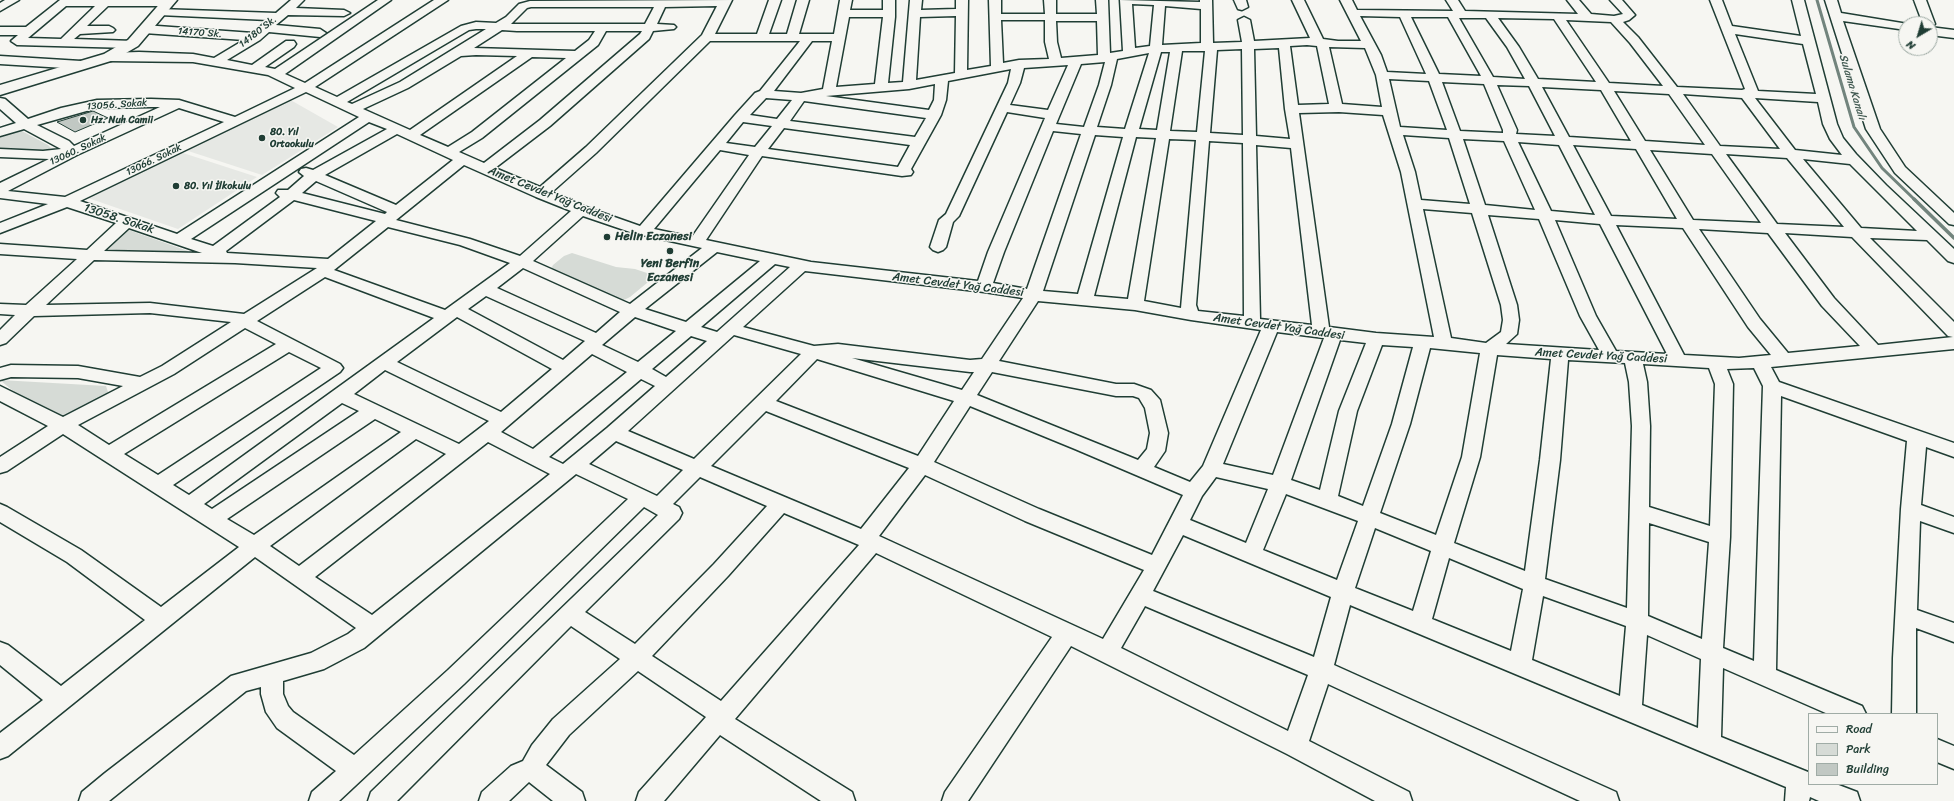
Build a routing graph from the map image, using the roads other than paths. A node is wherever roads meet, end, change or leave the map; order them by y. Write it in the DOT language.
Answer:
graph roads {
  1 [pos="13,0"];
  2 [pos="298,0"];
  3 [pos="385,0"];
  4 [pos="442,0"];
  5 [pos="774,0"];
  6 [pos="803,0"];
  7 [pos="846,0"];
  8 [pos="889,0"];
  9 [pos="916,0"];
  10 [pos="962,0"];
  11 [pos="995,0"];
  12 [pos="1050,0"];
  13 [pos="1102,0"];
  14 [pos="1126,0"];
  15 [pos="1298,0"];
  16 [pos="1346,0"];
  17 [pos="1452,0"];
  18 [pos="1573,0"];
  19 [pos="1616,0"];
  20 [pos="1716,0"];
  21 [pos="1798,0"];
  22 [pos="1830,0"];
  23 [pos="1920,0"];
  24 [pos="725,1"];
  25 [pos="66,2"];
  26 [pos="641,2"];
  27 [pos="1160,2"];
  28 [pos="105,3"];
  29 [pos="661,3"];
  30 [pos="1206,3"];
  31 [pos="606,4"];
  32 [pos="165,5"];
  33 [pos="0,8"];
  34 [pos="962,12"];
  35 [pos="344,13"];
  36 [pos="888,13"];
  37 [pos="1354,13"];
  38 [pos="282,14"];
  39 [pos="843,14"];
  40 [pos="915,14"];
  41 [pos="1404,14"];
  42 [pos="1457,15"];
  43 [pos="1490,15"];
  44 [pos="1557,16"];
  45 [pos="1836,16"];
  46 [pos="1926,16"];
  47 [pos="996,17"];
  48 [pos="1050,17"];
  49 [pos="1102,18"];
  50 [pos="1588,18"];
  51 [pos="1614,19"];
  52 [pos="1244,20"];
  53 [pos="500,26"];
  54 [pos="1898,26"];
  55 [pos="598,27"];
  56 [pos="650,27"];
  57 [pos="670,27"];
  58 [pos="265,28"];
  59 [pos="144,29"];
  60 [pos="1728,29"];
  61 [pos="77,30"];
  62 [pos="109,30"];
  63 [pos="1938,30"];
  64 [pos="0,31"];
  65 [pos="28,31"];
  66 [pos="320,33"];
  67 [pos="1954,34"];
  68 [pos="762,36"];
  69 [pos="256,37"];
  70 [pos="707,37"];
  71 [pos="792,37"];
  72 [pos="809,37"];
  73 [pos="840,38"];
  74 [pos="1809,40"];
  75 [pos="63,43"];
  76 [pos="1284,43"];
  77 [pos="1320,43"];
  78 [pos="130,44"];
  79 [pos="290,44"];
  80 [pos="1248,44"];
  81 [pos="1368,44"];
  82 [pos="1209,47"];
  83 [pos="1156,48"];
  84 [pos="1177,48"];
  85 [pos="458,53"];
  86 [pos="530,53"];
  87 [pos="1129,53"];
  88 [pos="577,55"];
  89 [pos="109,57"];
  90 [pos="1108,57"];
  91 [pos="0,60"];
  92 [pos="1076,60"];
  93 [pos="1056,61"];
  94 [pos="216,62"];
  95 [pos="1019,64"];
  96 [pos="81,65"];
  97 [pos="997,68"];
  98 [pos="254,69"];
  99 [pos="276,74"];
  100 [pos="961,74"];
  101 [pos="1382,75"];
  102 [pos="942,78"];
  103 [pos="1433,78"];
  104 [pos="1487,81"];
  105 [pos="1534,83"];
  106 [pos="909,84"];
  107 [pos="1605,86"];
  108 [pos="881,87"];
  109 [pos="305,88"];
  110 [pos="0,90"];
  111 [pos="1673,90"];
  112 [pos="829,92"];
  113 [pos="1749,93"];
  114 [pos="765,94"];
  115 [pos="801,97"];
  116 [pos="1824,98"];
  117 [pos="0,102"];
  118 [pos="179,104"];
  119 [pos="345,106"];
  120 [pos="1002,108"];
  121 [pos="1336,108"];
  122 [pos="1292,109"];
  123 [pos="1389,112"];
  124 [pos="934,114"];
  125 [pos="369,116"];
  126 [pos="740,118"];
  127 [pos="236,121"];
  128 [pos="1051,121"];
  129 [pos="27,124"];
  130 [pos="780,124"];
  131 [pos="1394,130"];
  132 [pos="1089,131"];
  133 [pos="1131,131"];
  134 [pos="0,132"];
  135 [pos="404,132"];
  136 [pos="1163,133"];
  137 [pos="1455,134"];
  138 [pos="1203,136"];
  139 [pos="1509,137"];
  140 [pos="1249,140"];
  141 [pos="1564,141"];
  142 [pos="918,142"];
  143 [pos="1297,144"];
  144 [pos="1640,144"];
  145 [pos="717,146"];
  146 [pos="1716,149"];
  147 [pos="72,152"];
  148 [pos="758,152"];
  149 [pos="0,153"];
  150 [pos="1791,154"];
  151 [pos="456,156"];
  152 [pos="1854,160"];
  153 [pos="290,167"];
  154 [pos="485,169"];
  155 [pos="316,174"];
  156 [pos="259,188"];
  157 [pos="0,189"];
  158 [pos="0,194"];
  159 [pos="542,194"];
  160 [pos="291,195"];
  161 [pos="67,202"];
  162 [pos="1415,204"];
  163 [pos="581,210"];
  164 [pos="1480,210"];
  165 [pos="1545,215"];
  166 [pos="390,217"];
  167 [pos="1605,220"];
  168 [pos="128,221"];
  169 [pos="1954,221"];
  170 [pos="1688,224"];
  171 [pos="0,228"];
  172 [pos="1773,228"];
  173 [pos="644,231"];
  174 [pos="1857,233"];
  175 [pos="1932,236"];
  176 [pos="180,239"];
  177 [pos="696,243"];
  178 [pos="714,246"];
  179 [pos="938,247"];
  180 [pos="0,249"];
  181 [pos="216,251"];
  182 [pos="91,255"];
  183 [pos="235,258"];
  184 [pos="1954,258"];
  185 [pos="772,259"];
  186 [pos="522,262"];
  187 [pos="802,265"];
  188 [pos="327,267"];
  189 [pos="984,287"];
  190 [pos="485,289"];
  191 [pos="1033,295"];
  192 [pos="1084,301"];
  193 [pos="1134,305"];
  194 [pos="0,309"];
  195 [pos="30,311"];
  196 [pos="632,311"];
  197 [pos="452,313"];
  198 [pos="1191,315"];
  199 [pos="244,321"];
  200 [pos="1252,323"];
  201 [pos="1271,326"];
  202 [pos="688,329"];
  203 [pos="1954,332"];
  204 [pos="1327,333"];
  205 [pos="726,334"];
  206 [pos="0,339"];
  207 [pos="1376,339"];
  208 [pos="1422,342"];
  209 [pos="594,343"];
  210 [pos="1444,343"];
  211 [pos="1954,343"];
  212 [pos="289,344"];
  213 [pos="1489,349"];
  214 [pos="1874,351"];
  215 [pos="814,352"];
  216 [pos="1560,354"];
  217 [pos="1611,357"];
  218 [pos="1633,358"];
  219 [pos="1679,360"];
  220 [pos="1784,360"];
  221 [pos="1760,362"];
  222 [pos="385,363"];
  223 [pos="989,364"];
  224 [pos="1716,364"];
  225 [pos="565,368"];
  226 [pos="640,371"];
  227 [pos="0,374"];
  228 [pos="139,384"];
  229 [pos="668,385"];
  230 [pos="1772,386"];
  231 [pos="0,392"];
  232 [pos="341,395"];
  233 [pos="966,398"];
  234 [pos="763,403"];
  235 [pos="373,411"];
  236 [pos="502,420"];
  237 [pos="63,425"];
  238 [pos="415,431"];
  239 [pos="487,433"];
  240 [pos="614,433"];
  241 [pos="1917,437"];
  242 [pos="1954,450"];
  243 [pos="461,453"];
  244 [pos="109,454"];
  245 [pos="535,458"];
  246 [pos="922,465"];
  247 [pos="0,466"];
  248 [pos="568,469"];
  249 [pos="697,469"];
  250 [pos="1142,469"];
  251 [pos="1211,469"];
  252 [pos="1279,484"];
  253 [pos="158,485"];
  254 [pos="1194,492"];
  255 [pos="1327,500"];
  256 [pos="651,501"];
  257 [pos="781,504"];
  258 [pos="189,505"];
  259 [pos="1911,509"];
  260 [pos="0,512"];
  261 [pos="1639,512"];
  262 [pos="1369,517"];
  263 [pos="212,520"];
  264 [pos="1178,524"];
  265 [pos="1954,525"];
  266 [pos="1720,537"];
  267 [pos="869,541"];
  268 [pos="254,546"];
  269 [pos="1442,547"];
  270 [pos="1251,555"];
  271 [pos="1157,566"];
  272 [pos="299,577"];
  273 [pos="1534,584"];
  274 [pos="1343,593"];
  275 [pos="1140,595"];
  276 [pos="569,612"];
  277 [pos="1906,615"];
  278 [pos="161,619"];
  279 [pos="1637,621"];
  280 [pos="1420,625"];
  281 [pos="372,627"];
  282 [pos="1066,633"];
  283 [pos="1954,634"];
  284 [pos="0,652"];
  285 [pos="1107,652"];
  286 [pos="1712,653"];
  287 [pos="636,658"];
  288 [pos="1520,666"];
  289 [pos="1321,670"];
  290 [pos="272,674"];
  291 [pos="1765,675"];
  292 [pos="60,699"];
  293 [pos="1630,711"];
  294 [pos="1852,713"];
  295 [pos="1904,713"];
  296 [pos="721,718"];
  297 [pos="1709,743"];
  298 [pos="1294,746"];
  299 [pos="0,748"];
  300 [pos="1938,750"];
  301 [pos="1954,758"];
  302 [pos="532,769"];
  303 [pos="355,770"];
  304 [pos="1798,790"];
  305 [pos="91,801"];
  306 [pos="321,801"];
  307 [pos="380,801"];
  308 [pos="491,801"];
  309 [pos="573,801"];
  310 [pos="648,801"];
  311 [pos="843,801"];
  312 [pos="954,801"];
  313 [pos="1400,801"];
  314 [pos="1607,801"];
  315 [pos="1848,801"];
  1 -- 33 [label="street"];
  2 -- 38 [label="street, 14180 Sk."];
  3 -- 99 [label="street"];
  4 -- 109 [label="street, 13066. Sokak"];
  5 -- 68 [label="street"];
  6 -- 71 [label="street"];
  7 -- 39 [label="street"];
  8 -- 36 [label="street"];
  9 -- 40 [label="street"];
  10 -- 34 [label="street"];
  11 -- 47 [label="street"];
  12 -- 48 [label="street"];
  13 -- 49 [label="street"];
  14 -- 27 [label="street"];
  14 -- 87 [label="street"];
  15 -- 77 [label="street"];
  16 -- 37 [label="street"];
  17 -- 42 [label="street"];
  18 -- 50 [label="street"];
  19 -- 51 [label="street"];
  20 -- 60 [label="street"];
  21 -- 74 [label="street"];
  22 -- 45 [label="street"];
  23 -- 46 [label="street"];
  24 -- 29 [label="street"];
  24 -- 70 [label="street"];
  25 -- 28 [label="street"];
  25 -- 65 [label="street"];
  26 -- 29 [label="street"];
  26 -- 31 [label="street"];
  27 -- 30 [label="street"];
  27 -- 83 [label="street"];
  28 -- 32 [label="street"];
  28 -- 61 [label="street"];
  29 -- 56 [label="street"];
  30 -- 82 [label="street"];
  31 -- 53 [label="street"];
  31 -- 55 [label="street"];
  32 -- 38 [label="street"];
  32 -- 59 [label="main road"];
  34 -- 40 [label="street"];
  34 -- 100 [label="street"];
  35 -- 38 [label="street"];
  36 -- 39 [label="street"];
  36 -- 108 [label="street"];
  37 -- 41 [label="street"];
  37 -- 81 [label="street"];
  38 -- 58 [label="street, 14180 Sk."];
  39 -- 73 [label="street"];
  40 -- 106 [label="street"];
  41 -- 42 [label="street"];
  41 -- 103 [label="street"];
  42 -- 43 [label="street"];
  42 -- 104 [label="street"];
  43 -- 44 [label="street"];
  43 -- 105 [label="street"];
  44 -- 50 [label="street"];
  44 -- 107 [label="street"];
  45 -- 54 [label="street"];
  45 -- 169 [label="street"];
  47 -- 48 [label="street"];
  47 -- 97 [label="street"];
  48 -- 49 [label="street"];
  48 -- 93 [label="street"];
  49 -- 90 [label="street"];
  50 -- 51 [label="street"];
  51 -- 111 [label="street"];
  52 -- 80 [label="street"];
  53 -- 55 [label="street"];
  53 -- 85 [label="street"];
  53 -- 119 [label="street"];
  55 -- 56 [label="street"];
  55 -- 88 [label="street"];
  56 -- 57 [label="street"];
  56 -- 154 [label="street"];
  58 -- 66 [label="street"];
  58 -- 69 [label="street, 14180 Sk."];
  59 -- 69 [label="street, 14170 Sk."];
  59 -- 78 [label="main road"];
  60 -- 74 [label="street"];
  60 -- 113 [label="street"];
  61 -- 62 [label="street"];
  61 -- 75 [label="street"];
  63 -- 67 [label="street"];
  64 -- 65 [label="street"];
  65 -- 75 [label="street"];
  68 -- 70 [label="street"];
  68 -- 71 [label="street"];
  69 -- 94 [label="street, 14180 Sk."];
  70 -- 159 [label="street"];
  71 -- 72 [label="street"];
  72 -- 73 [label="street"];
  72 -- 114 [label="street"];
  73 -- 112 [label="street"];
  74 -- 116 [label="street"];
  75 -- 78 [label="street"];
  76 -- 77 [label="street"];
  76 -- 80 [label="street"];
  76 -- 122 [label="street"];
  77 -- 81 [label="street"];
  77 -- 121 [label="street"];
  78 -- 89 [label="main road"];
  79 -- 98 [label="street"];
  80 -- 82 [label="street"];
  80 -- 140 [label="street"];
  81 -- 101 [label="street"];
  82 -- 84 [label="street"];
  82 -- 138 [label="street"];
  83 -- 84 [label="street"];
  83 -- 87 [label="street"];
  83 -- 133 [label="street"];
  84 -- 136 [label="street"];
  85 -- 86 [label="street"];
  85 -- 119 [label="street"];
  86 -- 88 [label="street"];
  86 -- 135 [label="street"];
  87 -- 90 [label="street"];
  88 -- 151 [label="street"];
  89 -- 94 [label="street, Amet Cevdet Yağ Caddesi"];
  89 -- 96 [label="main road, Amet Cevdet Yağ Caddesi"];
  90 -- 92 [label="street"];
  90 -- 132 [label="street"];
  91 -- 96 [label="street"];
  92 -- 93 [label="street"];
  92 -- 128 [label="street"];
  93 -- 95 [label="street"];
  94 -- 98 [label="street, Amet Cevdet Yağ Caddesi"];
  95 -- 97 [label="street"];
  95 -- 120 [label="street"];
  96 -- 110 [label="main road, Amet Cevdet Yağ Caddesi"];
  97 -- 100 [label="street"];
  98 -- 99 [label="street, Amet Cevdet Yağ Caddesi"];
  99 -- 109 [label="street, Amet Cevdet Yağ Caddesi"];
  100 -- 102 [label="street"];
  101 -- 103 [label="street"];
  101 -- 123 [label="street"];
  102 -- 106 [label="street"];
  102 -- 124 [label="street"];
  103 -- 104 [label="street"];
  103 -- 137 [label="street"];
  104 -- 105 [label="street"];
  104 -- 139 [label="street"];
  105 -- 107 [label="street"];
  105 -- 141 [label="street"];
  106 -- 108 [label="street"];
  107 -- 111 [label="street"];
  107 -- 144 [label="street"];
  108 -- 112 [label="street"];
  109 -- 119 [label="street, Amet Cevdet Yağ Caddesi"];
  109 -- 127 [label="street, 13066. Sokak"];
  111 -- 113 [label="street"];
  111 -- 146 [label="street"];
  112 -- 115 [label="street"];
  113 -- 116 [label="street"];
  113 -- 150 [label="street"];
  114 -- 115 [label="street"];
  114 -- 126 [label="street"];
  115 -- 124 [label="street"];
  115 -- 130 [label="street"];
  116 -- 152 [label="street"];
  117 -- 129 [label="street"];
  118 -- 127 [label="street, 13056. Sokak"];
  118 -- 129 [label="street, 13056. Sokak"];
  118 -- 147 [label="street, 13060. Sokak"];
  119 -- 125 [label="street, Amet Cevdet Yağ Caddesi"];
  120 -- 128 [label="street"];
  120 -- 179 [label="street"];
  121 -- 122 [label="street"];
  121 -- 123 [label="street"];
  122 -- 143 [label="street"];
  123 -- 131 [label="street"];
  124 -- 142 [label="street"];
  125 -- 135 [label="street, Amet Cevdet Yağ Caddesi"];
  125 -- 153 [label="street"];
  126 -- 130 [label="street"];
  126 -- 145 [label="street"];
  127 -- 161 [label="street, 13066. Sokak"];
  128 -- 132 [label="street"];
  128 -- 189 [label="street"];
  129 -- 134 [label="street, 13056. Sokak"];
  129 -- 147 [label="street"];
  130 -- 142 [label="street"];
  130 -- 148 [label="street"];
  131 -- 137 [label="street"];
  131 -- 162 [label="street"];
  132 -- 133 [label="street"];
  132 -- 191 [label="street"];
  133 -- 136 [label="street"];
  133 -- 192 [label="street"];
  135 -- 151 [label="street, Amet Cevdet Yağ Caddesi"];
  135 -- 155 [label="street"];
  136 -- 138 [label="street"];
  136 -- 193 [label="street"];
  137 -- 139 [label="street"];
  137 -- 164 [label="street"];
  138 -- 140 [label="street"];
  138 -- 198 [label="street"];
  139 -- 141 [label="street"];
  139 -- 165 [label="street"];
  140 -- 143 [label="street"];
  140 -- 200 [label="street"];
  141 -- 144 [label="street"];
  141 -- 167 [label="street"];
  142 -- 148 [label="street"];
  143 -- 204 [label="street"];
  144 -- 146 [label="street"];
  144 -- 170 [label="street"];
  145 -- 148 [label="street"];
  145 -- 173 [label="street"];
  146 -- 150 [label="street"];
  146 -- 172 [label="street"];
  147 -- 149 [label="street"];
  147 -- 157 [label="street, 13060. Sokak"];
  148 -- 177 [label="street"];
  150 -- 152 [label="street"];
  150 -- 174 [label="street"];
  151 -- 154 [label="street, Amet Cevdet Yağ Caddesi"];
  151 -- 166 [label="street"];
  152 -- 175 [label="street"];
  153 -- 155 [label="street"];
  153 -- 156 [label="street"];
  154 -- 159 [label="street, Amet Cevdet Yağ Caddesi"];
  155 -- 160 [label="street"];
  155 -- 166 [label="street"];
  156 -- 160 [label="street"];
  156 -- 176 [label="street"];
  158 -- 161 [label="street, 13058. Sokak"];
  159 -- 163 [label="street, Amet Cevdet Yağ Caddesi"];
  160 -- 166 [label="street"];
  160 -- 181 [label="street"];
  161 -- 168 [label="street, 13058. Sokak"];
  161 -- 171 [label="street, 13066. Sokak"];
  162 -- 164 [label="street"];
  162 -- 210 [label="street"];
  163 -- 173 [label="street, Amet Cevdet Yağ Caddesi"];
  163 -- 186 [label="street"];
  164 -- 165 [label="street"];
  164 -- 213 [label="street"];
  165 -- 167 [label="street"];
  165 -- 217 [label="street"];
  166 -- 186 [label="street"];
  166 -- 188 [label="street"];
  167 -- 170 [label="street"];
  167 -- 219 [label="street"];
  168 -- 176 [label="street, 13058. Sokak"];
  168 -- 182 [label="street"];
  170 -- 172 [label="street"];
  170 -- 220 [label="street"];
  172 -- 174 [label="street"];
  172 -- 214 [label="street"];
  173 -- 177 [label="street, Amet Cevdet Yağ Caddesi"];
  174 -- 175 [label="street"];
  174 -- 203 [label="street"];
  175 -- 184 [label="street"];
  176 -- 181 [label="street, 13058. Sokak"];
  177 -- 178 [label="street, Amet Cevdet Yağ Caddesi"];
  178 -- 185 [label="street, Amet Cevdet Yağ Caddesi"];
  178 -- 196 [label="street"];
  180 -- 182 [label="street"];
  181 -- 183 [label="street, 13058. Sokak"];
  182 -- 183 [label="street"];
  182 -- 195 [label="street"];
  183 -- 188 [label="street"];
  185 -- 187 [label="street, Amet Cevdet Yağ Caddesi"];
  185 -- 202 [label="street"];
  186 -- 190 [label="street"];
  186 -- 196 [label="street"];
  187 -- 189 [label="street, Amet Cevdet Yağ Caddesi"];
  187 -- 205 [label="street"];
  188 -- 197 [label="street"];
  188 -- 199 [label="street"];
  189 -- 191 [label="street, Amet Cevdet Yağ Caddesi"];
  190 -- 197 [label="street"];
  190 -- 209 [label="street"];
  191 -- 192 [label="street, Amet Cevdet Yağ Caddesi"];
  191 -- 223 [label="street"];
  192 -- 193 [label="street, Amet Cevdet Yağ Caddesi"];
  193 -- 198 [label="street, Amet Cevdet Yağ Caddesi"];
  194 -- 195 [label="street"];
  195 -- 199 [label="street"];
  195 -- 206 [label="street"];
  196 -- 202 [label="street"];
  196 -- 209 [label="street"];
  197 -- 222 [label="street"];
  197 -- 225 [label="street"];
  198 -- 200 [label="street, Amet Cevdet Yağ Caddesi"];
  199 -- 212 [label="street"];
  199 -- 228 [label="street"];
  200 -- 201 [label="street, Amet Cevdet Yağ Caddesi"];
  201 -- 204 [label="street, Amet Cevdet Yağ Caddesi"];
  201 -- 251 [label="street"];
  202 -- 205 [label="street"];
  202 -- 226 [label="street"];
  204 -- 207 [label="street, Amet Cevdet Yağ Caddesi"];
  204 -- 252 [label="street"];
  205 -- 215 [label="street"];
  205 -- 229 [label="street"];
  207 -- 208 [label="street, Amet Cevdet Yağ Caddesi"];
  207 -- 255 [label="street"];
  208 -- 210 [label="street, Amet Cevdet Yağ Caddesi"];
  208 -- 262 [label="street"];
  209 -- 225 [label="street"];
  209 -- 226 [label="street"];
  210 -- 213 [label="street, Amet Cevdet Yağ Caddesi"];
  211 -- 214 [label="street, Amet Cevdet Yağ Caddesi"];
  212 -- 244 [label="street"];
  212 -- 253 [label="street"];
  213 -- 216 [label="street, Amet Cevdet Yağ Caddesi"];
  213 -- 269 [label="street"];
  214 -- 220 [label="street, Amet Cevdet Yağ Caddesi"];
  215 -- 223 [label="street"];
  215 -- 233 [label="street"];
  215 -- 234 [label="street"];
  216 -- 217 [label="street, Amet Cevdet Yağ Caddesi"];
  216 -- 273 [label="street"];
  217 -- 218 [label="street, Amet Cevdet Yağ Caddesi"];
  218 -- 219 [label="street, Amet Cevdet Yağ Caddesi"];
  218 -- 261 [label="street"];
  219 -- 224 [label="street, Amet Cevdet Yağ Caddesi"];
  220 -- 221 [label="street, Amet Cevdet Yağ Caddesi"];
  221 -- 224 [label="street, Amet Cevdet Yağ Caddesi"];
  221 -- 230 [label="street"];
  222 -- 232 [label="street"];
  222 -- 236 [label="street"];
  223 -- 233 [label="street"];
  223 -- 250 [label="street"];
  224 -- 266 [label="street"];
  225 -- 236 [label="street"];
  226 -- 229 [label="street"];
  226 -- 245 [label="street"];
  227 -- 228 [label="street"];
  228 -- 237 [label="street"];
  229 -- 240 [label="street"];
  230 -- 241 [label="street"];
  230 -- 291 [label="street"];
  231 -- 237 [label="street"];
  232 -- 235 [label="street"];
  232 -- 258 [label="street"];
  233 -- 246 [label="street"];
  233 -- 250 [label="street"];
  234 -- 246 [label="street"];
  234 -- 249 [label="street"];
  235 -- 238 [label="street"];
  235 -- 263 [label="street"];
  236 -- 239 [label="street"];
  237 -- 244 [label="street"];
  237 -- 247 [label="street"];
  238 -- 243 [label="street"];
  238 -- 268 [label="street"];
  239 -- 243 [label="street"];
  239 -- 245 [label="street"];
  240 -- 248 [label="street"];
  240 -- 249 [label="street"];
  241 -- 242 [label="street"];
  241 -- 259 [label="street"];
  243 -- 272 [label="street"];
  244 -- 253 [label="street"];
  245 -- 248 [label="street"];
  246 -- 267 [label="street"];
  246 -- 271 [label="street"];
  248 -- 256 [label="street"];
  248 -- 281 [label="street"];
  249 -- 256 [label="street"];
  249 -- 257 [label="street"];
  250 -- 254 [label="street"];
  251 -- 252 [label="street"];
  251 -- 254 [label="street"];
  252 -- 255 [label="street"];
  252 -- 270 [label="street"];
  253 -- 258 [label="street"];
  254 -- 264 [label="street"];
  255 -- 262 [label="street"];
  256 -- 276 [label="street"];
  256 -- 303 [label="street"];
  257 -- 267 [label="street"];
  257 -- 287 [label="street"];
  258 -- 263 [label="street"];
  259 -- 265 [label="street"];
  259 -- 277 [label="street"];
  260 -- 278 [label="street"];
  261 -- 266 [label="street"];
  261 -- 279 [label="street"];
  262 -- 269 [label="street"];
  262 -- 274 [label="street"];
  263 -- 268 [label="street"];
  264 -- 270 [label="street"];
  264 -- 271 [label="street"];
  266 -- 286 [label="street"];
  267 -- 282 [label="street"];
  267 -- 296 [label="street"];
  268 -- 272 [label="street"];
  268 -- 278 [label="street"];
  269 -- 273 [label="street"];
  269 -- 280 [label="street"];
  270 -- 274 [label="street"];
  271 -- 275 [label="street"];
  272 -- 281 [label="street"];
  273 -- 279 [label="street"];
  273 -- 288 [label="street"];
  274 -- 280 [label="street"];
  274 -- 289 [label="street"];
  275 -- 285 [label="street"];
  275 -- 289 [label="street"];
  276 -- 287 [label="street"];
  276 -- 307 [label="street"];
  277 -- 283 [label="street"];
  277 -- 295 [label="street"];
  278 -- 292 [label="street"];
  279 -- 286 [label="street"];
  279 -- 293 [label="street"];
  280 -- 288 [label="street"];
  281 -- 290 [label="street"];
  282 -- 285 [label="street"];
  282 -- 312 [label="street"];
  284 -- 292 [label="street"];
  285 -- 298 [label="street"];
  286 -- 291 [label="street"];
  286 -- 297 [label="street"];
  287 -- 296 [label="street"];
  287 -- 302 [label="street"];
  288 -- 293 [label="street"];
  289 -- 298 [label="street"];
  289 -- 314 [label="street"];
  290 -- 303 [label="street"];
  290 -- 305 [label="street"];
  291 -- 294 [label="street"];
  292 -- 299 [label="street"];
  293 -- 297 [label="street"];
  296 -- 310 [label="street"];
  296 -- 311 [label="street"];
  297 -- 304 [label="street"];
  298 -- 313 [label="street"];
  300 -- 301 [label="street"];
  302 -- 308 [label="street"];
  302 -- 309 [label="street"];
  303 -- 306 [label="street"];
  304 -- 315 [label="street"];
}
